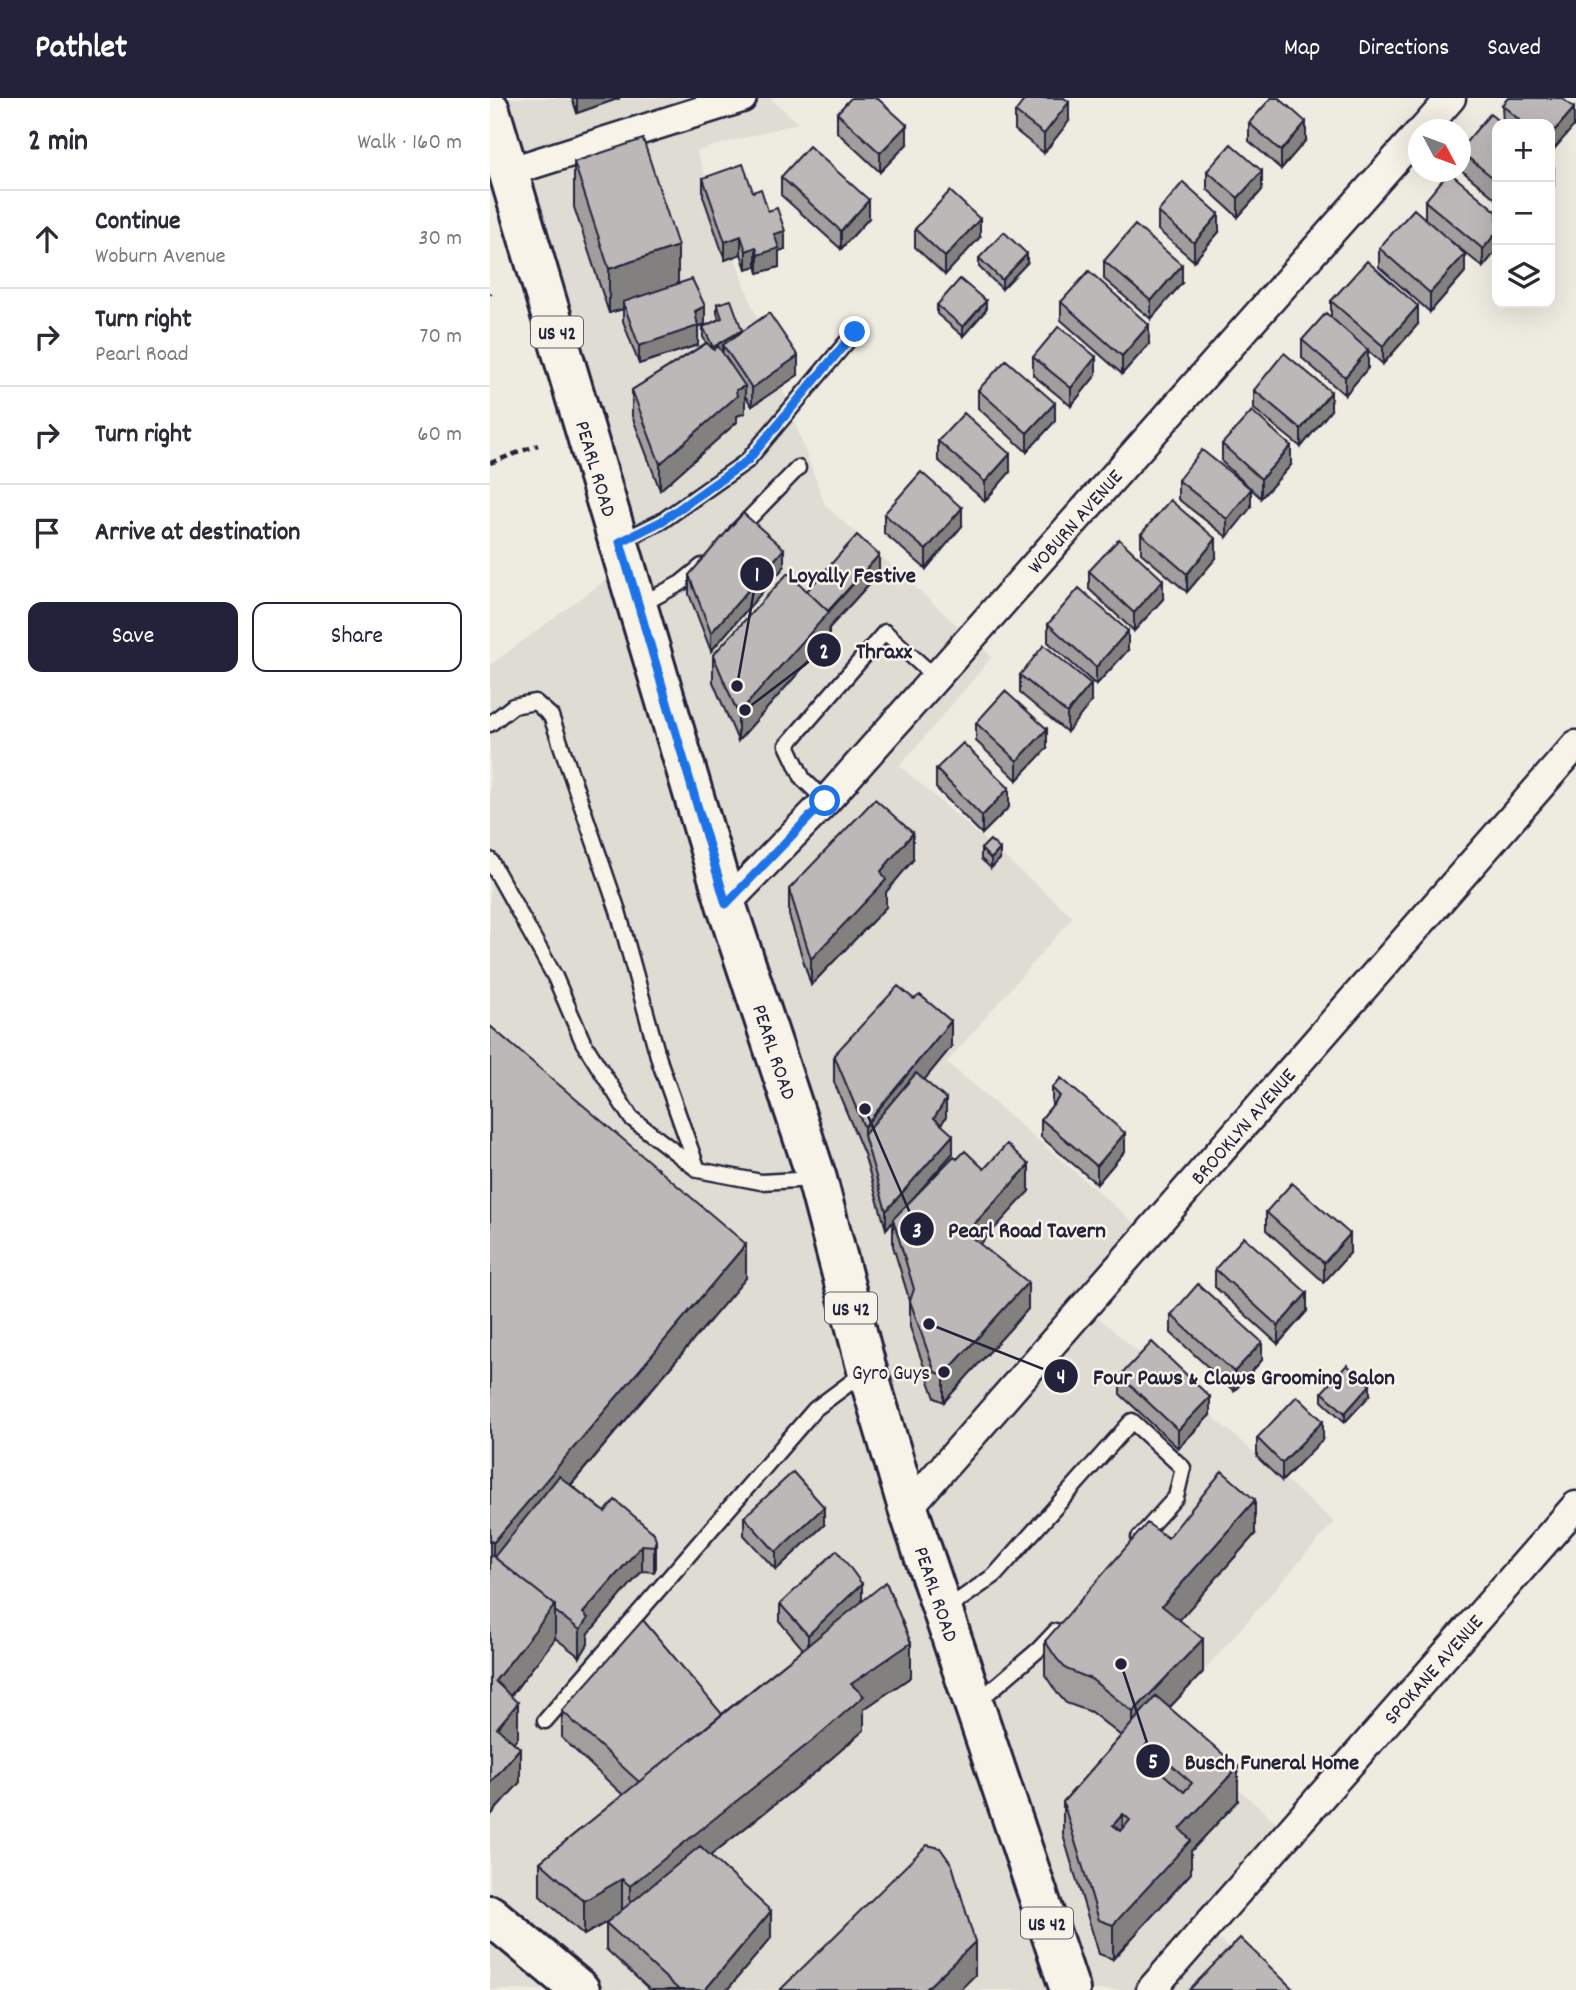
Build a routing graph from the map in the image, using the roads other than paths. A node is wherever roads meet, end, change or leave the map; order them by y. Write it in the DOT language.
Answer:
graph roads {
  1 [pos="742,98"];
  2 [pos="1451,98"];
  3 [pos="490,110"];
  4 [pos="1433,119"];
  5 [pos="1408,147"];
  6 [pos="509,172"];
  7 [pos="855,332"];
  8 [pos="798,468"];
  9 [pos="620,542"];
  10 [pos="638,606"];
  11 [pos="935,677"];
  12 [pos="490,724"];
  13 [pos="1576,745"];
  14 [pos="825,801"];
  15 [pos="490,860"];
  16 [pos="726,904"];
  17 [pos="698,1170"];
  18 [pos="817,1179"];
  19 [pos="867,1370"];
  20 [pos="1576,1506"];
  21 [pos="908,1508"];
  22 [pos="1130,1548"];
  23 [pos="943,1612"];
  24 [pos="1066,1620"];
  25 [pos="974,1705"];
  26 [pos="545,1721"];
  27 [pos="490,1915"];
  28 [pos="580,1990"];
  29 [pos="1070,1990"];
  30 [pos="1152,1990"];
  1 -- 6 [label="street"];
  2 -- 4 [label="street"];
  3 -- 6 [label="main road, PEARL ROAD / US 42"];
  5 -- 11 [label="street, WOBURN AVENUE"];
  6 -- 9 [label="main road, PEARL ROAD / US 42"];
  7 -- 9 [label="lane"];
  8 -- 10 [label="lane"];
  9 -- 10 [label="main road, PEARL ROAD / US 42"];
  10 -- 16 [label="main road, PEARL ROAD / US 42"];
  11 -- 14 [label="street, WOBURN AVENUE"];
  11 -- 14 [label="lane"];
  12 -- 17 [label="lane"];
  13 -- 21 [label="street, BROOKLYN AVENUE"];
  14 -- 16 [label="street, WOBURN AVENUE"];
  15 -- 17 [label="lane"];
  16 -- 18 [label="main road, PEARL ROAD / US 42"];
  17 -- 18 [label="lane"];
  18 -- 19 [label="main road, PEARL ROAD / US 42"];
  19 -- 21 [label="main road, PEARL ROAD / US 42"];
  19 -- 26 [label="lane"];
  20 -- 30 [label="street, SPOKANE AVENUE"];
  21 -- 23 [label="main road, PEARL ROAD / US 42"];
  22 -- 23 [label="lane"];
  23 -- 25 [label="main road, PEARL ROAD / US 42"];
  24 -- 25 [label="lane"];
  25 -- 29 [label="main road, PEARL ROAD / US 42"];
  27 -- 28 [label="main road"];
}
